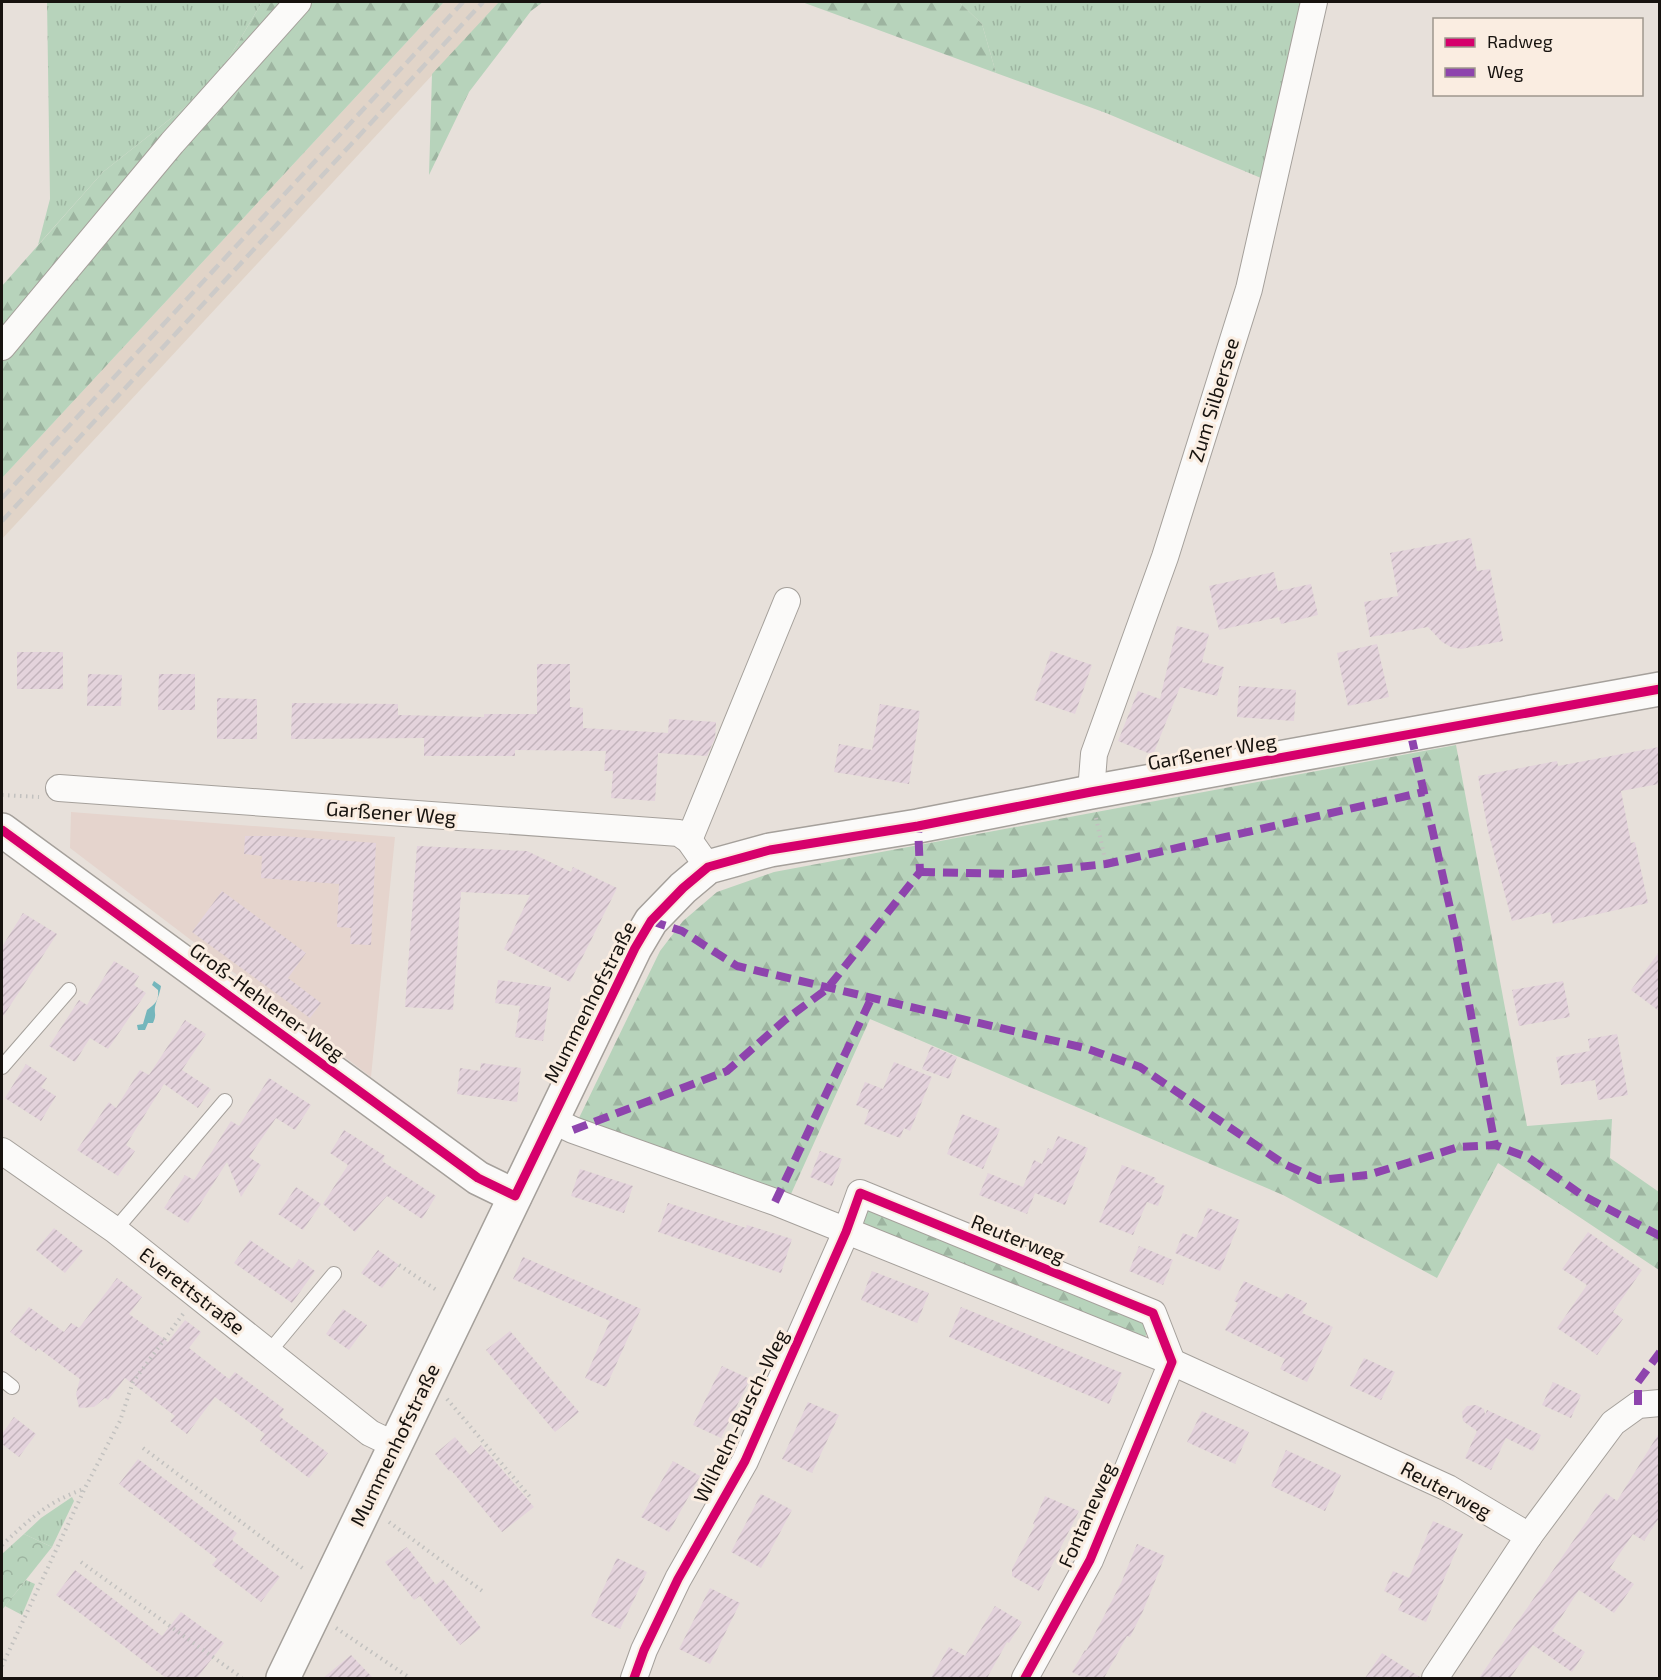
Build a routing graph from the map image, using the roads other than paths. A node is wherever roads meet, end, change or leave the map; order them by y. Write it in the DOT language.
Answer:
graph roads {
  1 [pos="298,2"];
  2 [pos="1314,2"];
  3 [pos="2,347"];
  4 [pos="787,601"];
  5 [pos="1659,689"];
  6 [pos="58,788"];
  7 [pos="1090,792"];
  8 [pos="2,830"];
  9 [pos="689,840"];
  10 [pos="770,850"];
  11 [pos="708,867"];
  12 [pos="69,990"];
  13 [pos="2,1067"];
  14 [pos="225,1101"];
  15 [pos="552,1120"];
  16 [pos="2,1151"];
  17 [pos="515,1196"];
  18 [pos="115,1230"];
  19 [pos="846,1232"];
  20 [pos="334,1274"];
  21 [pos="269,1352"];
  22 [pos="1172,1362"];
  23 [pos="1659,1403"];
  24 [pos="395,1445"];
  25 [pos="1529,1536"];
  26 [pos="284,1678"];
  27 [pos="634,1678"];
  28 [pos="1025,1678"];
  29 [pos="1435,1678"];
  1 -- 3 [label="street"];
  2 -- 7 [label="street, Zum Silbersee"];
  4 -- 9 [label="street"];
  5 -- 7 [label="street, Garßener Weg"];
  6 -- 9 [label="street, Garßener Weg"];
  7 -- 10 [label="street, Garßener Weg"];
  8 -- 17 [label="street, Groß-Hehlener-Weg"];
  9 -- 11 [label="street"];
  10 -- 11 [label="street, Mummenhofstraße"];
  11 -- 15 [label="street, Mummenhofstraße"];
  12 -- 13 [label="lane"];
  14 -- 18 [label="lane"];
  15 -- 17 [label="street, Mummenhofstraße"];
  15 -- 19 [label="street, Reuterweg"];
  16 -- 18 [label="street, Everettstraße"];
  17 -- 24 [label="street, Mummenhofstraße"];
  18 -- 21 [label="street, Everettstraße"];
  19 -- 22 [label="street, Reuterweg"];
  19 -- 22 [label="street, Reuterweg"];
  19 -- 27 [label="street, Wilhelm-Busch-Weg"];
  20 -- 21 [label="lane"];
  21 -- 24 [label="street, Everettstraße"];
  22 -- 25 [label="street, Reuterweg"];
  22 -- 28 [label="street, Fontaneweg"];
  23 -- 25 [label="street"];
  24 -- 26 [label="street, Mummenhofstraße"];
  25 -- 29 [label="street"];
}
